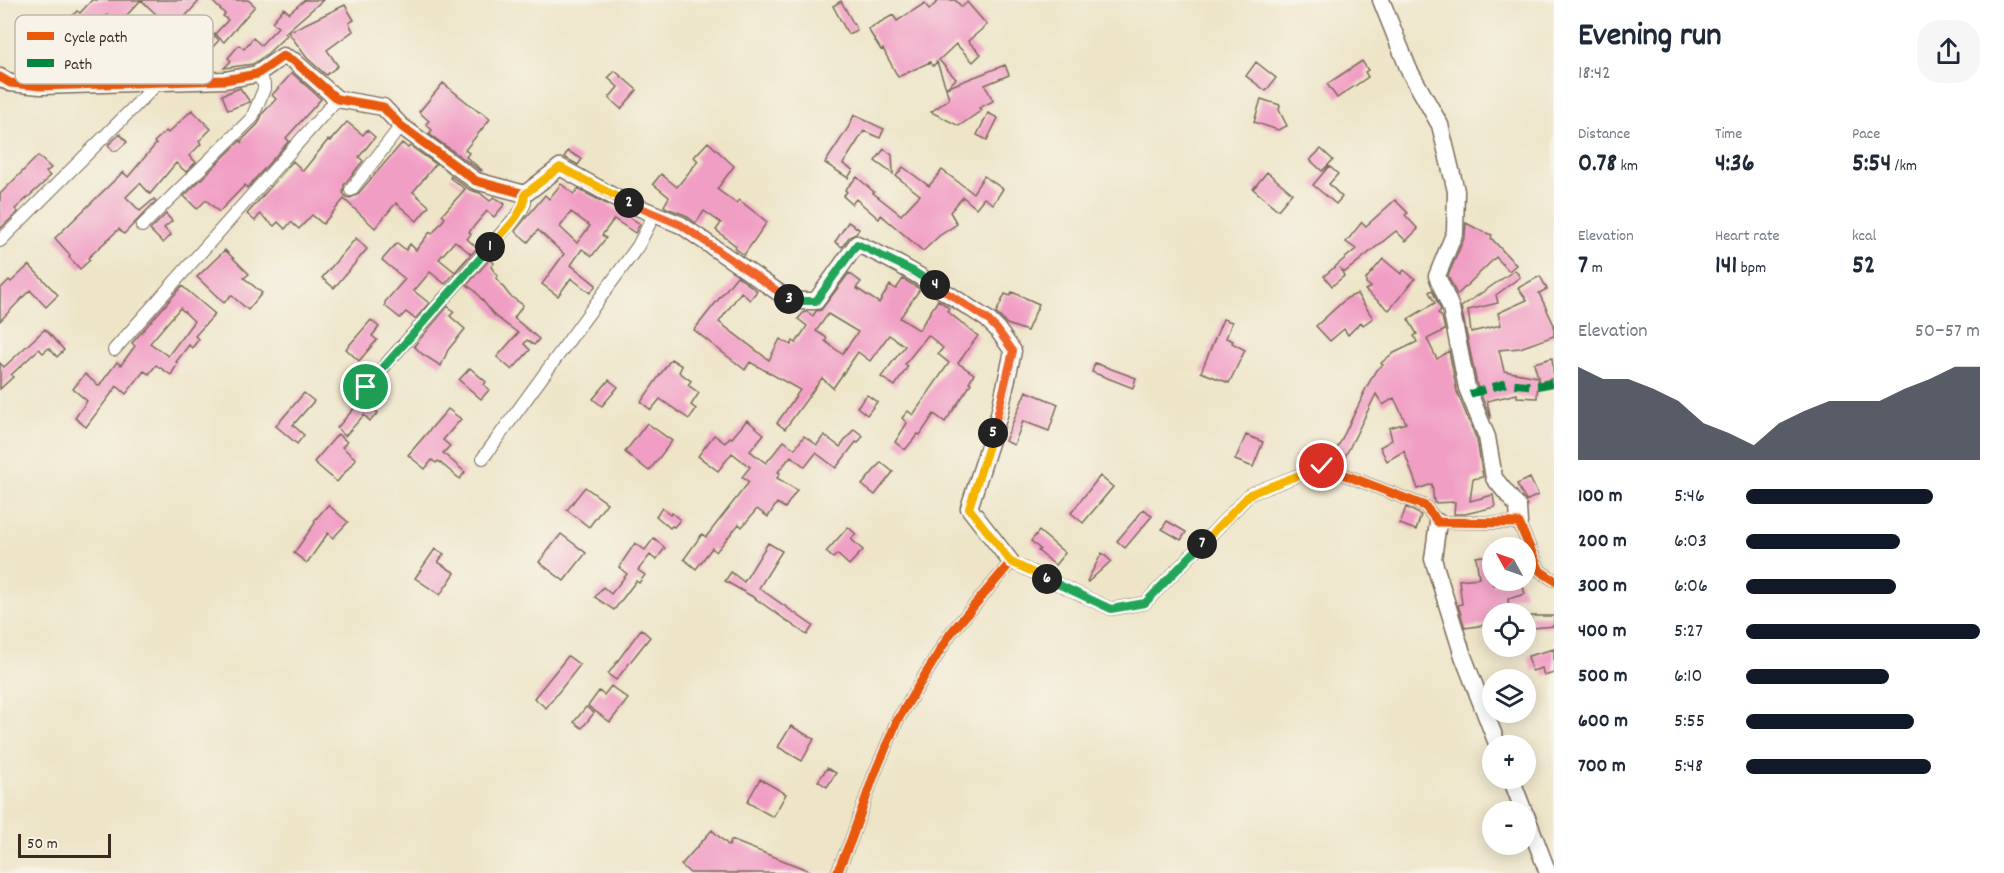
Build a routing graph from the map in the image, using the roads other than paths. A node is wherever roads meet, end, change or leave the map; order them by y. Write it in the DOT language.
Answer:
graph roads {
  1 [pos="1381,0"];
  2 [pos="257,74"];
  3 [pos="0,77"];
  4 [pos="213,80"];
  5 [pos="15,83"];
  6 [pos="20,84"];
  7 [pos="100,84"];
  8 [pos="157,84"];
  9 [pos="337,99"];
  10 [pos="401,126"];
  11 [pos="351,190"];
  12 [pos="525,194"];
  13 [pos="654,215"];
  14 [pos="142,226"];
  15 [pos="0,241"];
  16 [pos="114,350"];
  17 [pos="366,387"];
  18 [pos="483,458"];
  19 [pos="1438,522"];
  20 [pos="1519,523"];
  21 [pos="1011,562"];
  22 [pos="1554,580"];
  23 [pos="1494,735"];
  24 [pos="1536,842"];
  25 [pos="837,873"];
  26 [pos="1548,873"];
  1 -- 20 [label="street"];
  2 -- 4 [label="street"];
  2 -- 9 [label="street"];
  2 -- 14 [label="street"];
  3 -- 5 [label="street"];
  6 -- 7 [label="street"];
  8 -- 15 [label="street"];
  9 -- 10 [label="street"];
  9 -- 16 [label="street"];
  10 -- 11 [label="street"];
  10 -- 12 [label="street"];
  12 -- 13 [label="street"];
  12 -- 17 [label="street"];
  13 -- 18 [label="street"];
  13 -- 21 [label="street"];
  19 -- 20 [label="street"];
  19 -- 21 [label="street"];
  19 -- 23 [label="street"];
  20 -- 22 [label="street"];
  21 -- 25 [label="street"];
  24 -- 26 [label="street"];
}
